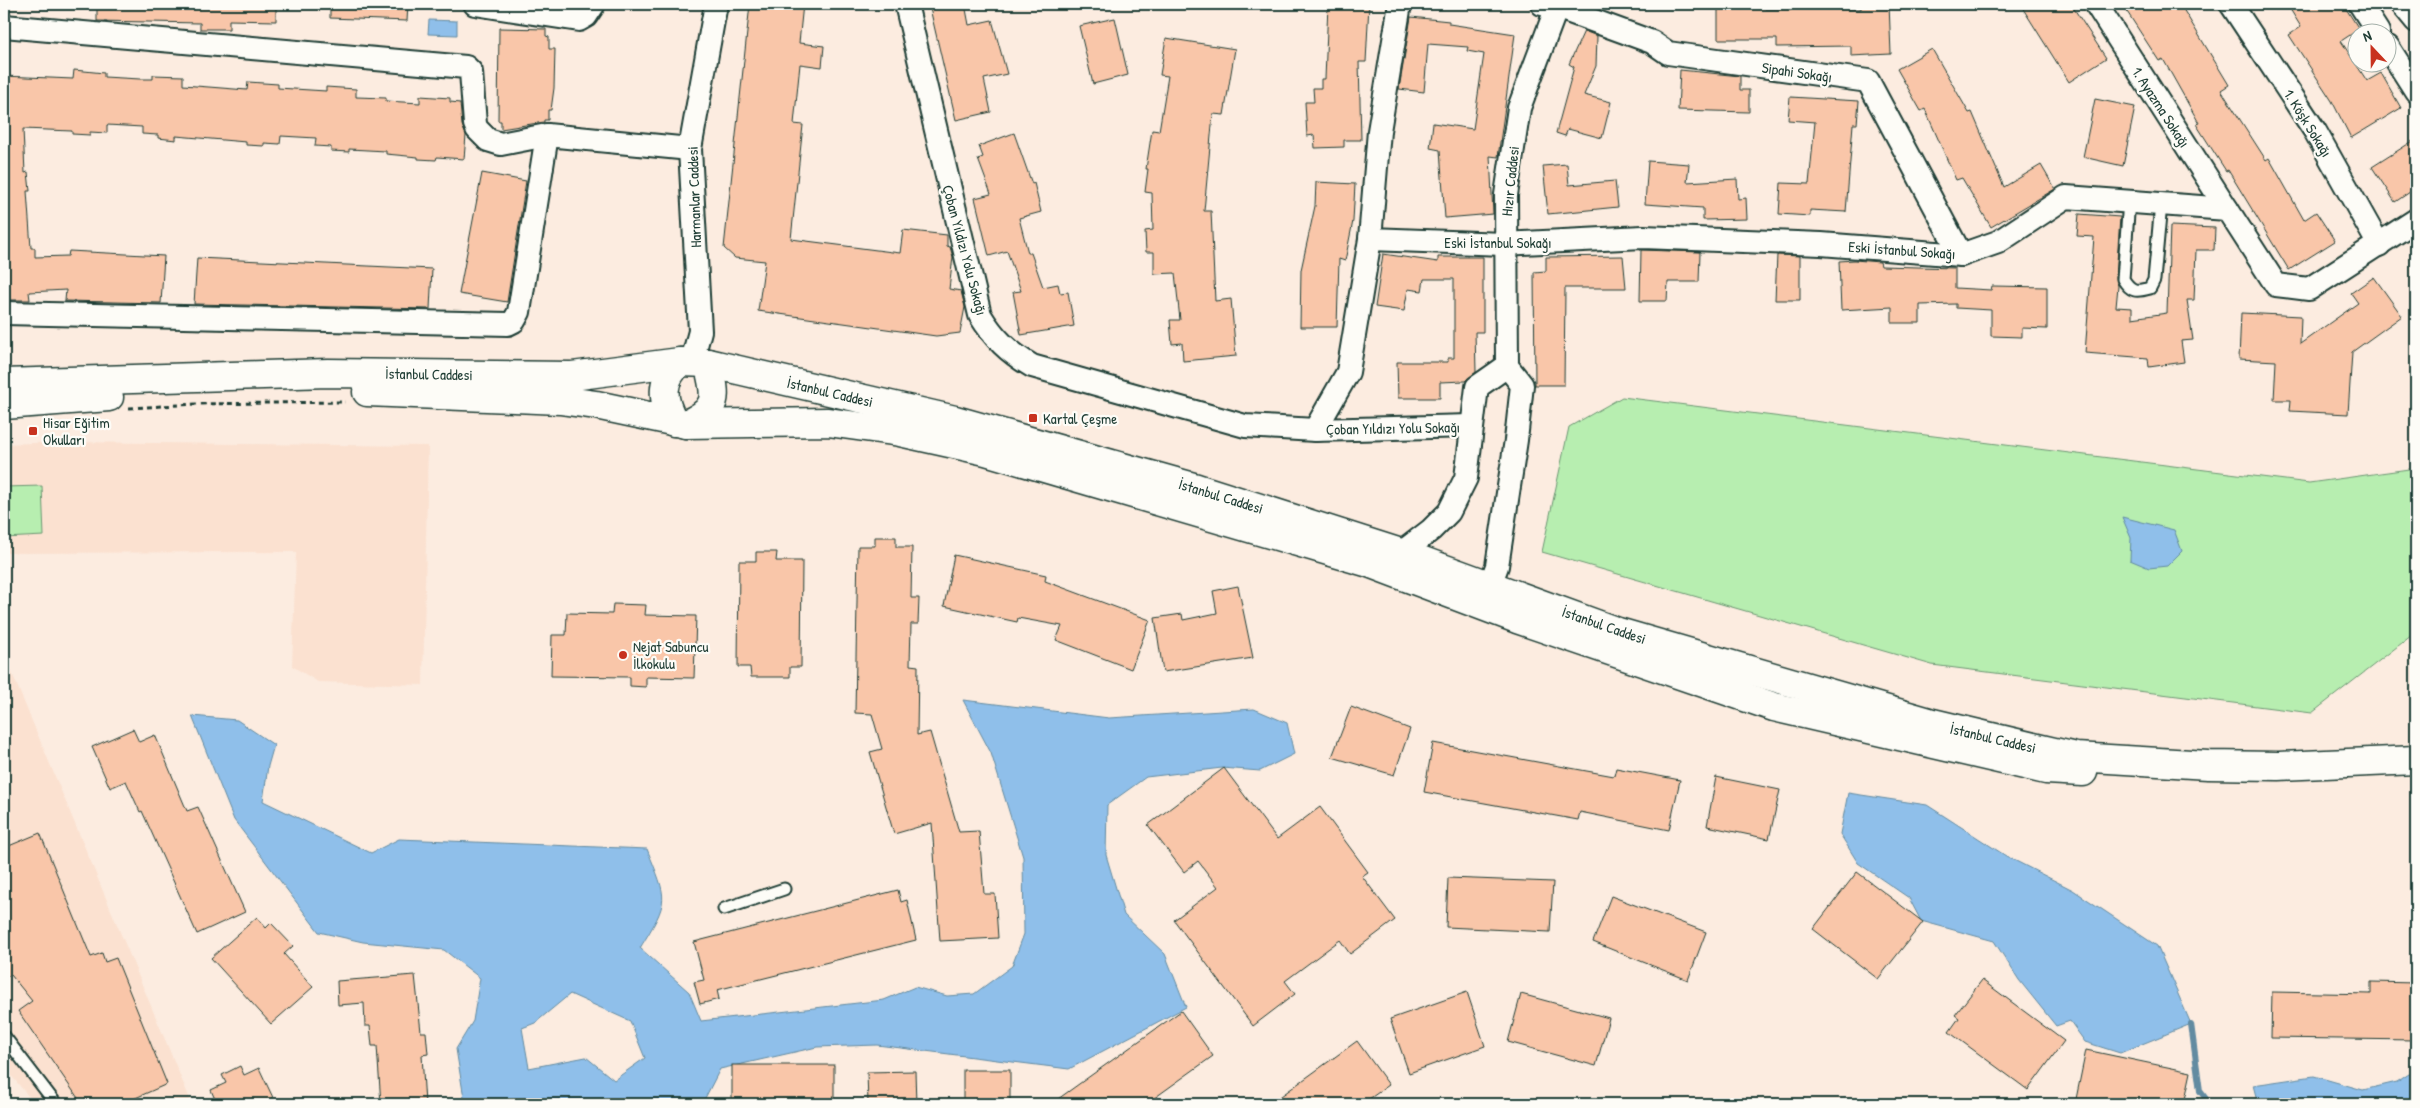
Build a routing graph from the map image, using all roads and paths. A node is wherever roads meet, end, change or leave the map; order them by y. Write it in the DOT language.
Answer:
graph roads {
  1 [pos="475,4"];
  2 [pos="594,4"];
  3 [pos="716,4"];
  4 [pos="906,4"];
  5 [pos="1400,4"];
  6 [pos="2096,4"];
  7 [pos="2230,4"];
  8 [pos="2360,4"];
  9 [pos="2402,4"];
  10 [pos="1551,5"];
  11 [pos="2416,21"];
  12 [pos="2372,22"];
  13 [pos="4,26"];
  14 [pos="2398,63"];
  15 [pos="2416,91"];
  16 [pos="547,135"];
  17 [pos="690,148"];
  18 [pos="2129,201"];
  19 [pos="2161,204"];
  20 [pos="2227,209"];
  21 [pos="2416,220"];
  22 [pos="1370,239"];
  23 [pos="1504,244"];
  24 [pos="2379,245"];
  25 [pos="1961,255"];
  26 [pos="4,312"];
  27 [pos="693,362"];
  28 [pos="1507,366"];
  29 [pos="4,383"];
  30 [pos="827,391"];
  31 [pos="355,402"];
  32 [pos="4,405"];
  33 [pos="127,408"];
  34 [pos="828,422"];
  35 [pos="680,423"];
  36 [pos="1472,426"];
  37 [pos="1316,430"];
  38 [pos="1401,553"];
  39 [pos="1486,595"];
  40 [pos="2044,759"];
  41 [pos="2416,760"];
  42 [pos="2416,774"];
  43 [pos="784,888"];
  44 [pos="724,909"];
  45 [pos="4,1036"];
  46 [pos="56,1104"];
  1 -- 2 [label="street"];
  3 -- 17 [label="street, Harmanlar Caddesi"];
  4 -- 37 [label="street, Çoban Yıldızı Yolu Sokağı"];
  5 -- 22 [label="street, Çoban Yıldızı Yolu Sokağı"];
  6 -- 20 [label="street, 1. Ayazma Sokağı"];
  7 -- 24 [label="street, 1. Köşk Sokağı"];
  8 -- 12 [label="street"];
  9 -- 11 [label="street"];
  10 -- 23 [label="street, Hızır Caddesi"];
  10 -- 25 [label="street, Sipahi Sokağı"];
  13 -- 16 [label="street"];
  14 -- 15 [label="street"];
  16 -- 17 [label="street"];
  16 -- 26 [label="street"];
  17 -- 27 [label="street, Harmanlar Caddesi"];
  18 -- 19 [label="street, Eski İstanbul Sokağı"];
  18 -- 19 [label="lane"];
  18 -- 25 [label="street, Eski İstanbul Sokağı"];
  19 -- 20 [label="street, Eski İstanbul Sokağı"];
  20 -- 24 [label="street"];
  21 -- 24 [label="street"];
  22 -- 23 [label="street, Eski İstanbul Sokağı"];
  22 -- 37 [label="street, Çoban Yıldızı Yolu Sokağı"];
  23 -- 25 [label="street, Eski İstanbul Sokağı"];
  23 -- 28 [label="street, Hızır Caddesi"];
  27 -- 29 [label="main road, İstanbul Caddesi"];
  27 -- 30 [label="main road, İstanbul Caddesi"];
  27 -- 35 [label="main road"];
  27 -- 35 [label="main road"];
  28 -- 36 [label="street"];
  28 -- 39 [label="street"];
  30 -- 34 [label="main road"];
  30 -- 38 [label="main road, İstanbul Caddesi"];
  31 -- 33 [label="path"];
  32 -- 35 [label="main road, İstanbul Caddesi"];
  34 -- 35 [label="main road, İstanbul Caddesi"];
  34 -- 39 [label="main road, İstanbul Caddesi"];
  36 -- 37 [label="street, Çoban Yıldızı Yolu Sokağı"];
  36 -- 38 [label="street"];
  38 -- 39 [label="main road, İstanbul Caddesi"];
  39 -- 40 [label="main road, İstanbul Caddesi"];
  40 -- 41 [label="main road, İstanbul Caddesi"];
  40 -- 42 [label="main road, İstanbul Caddesi"];
  43 -- 44 [label="lane"];
  45 -- 46 [label="lane"];
}
